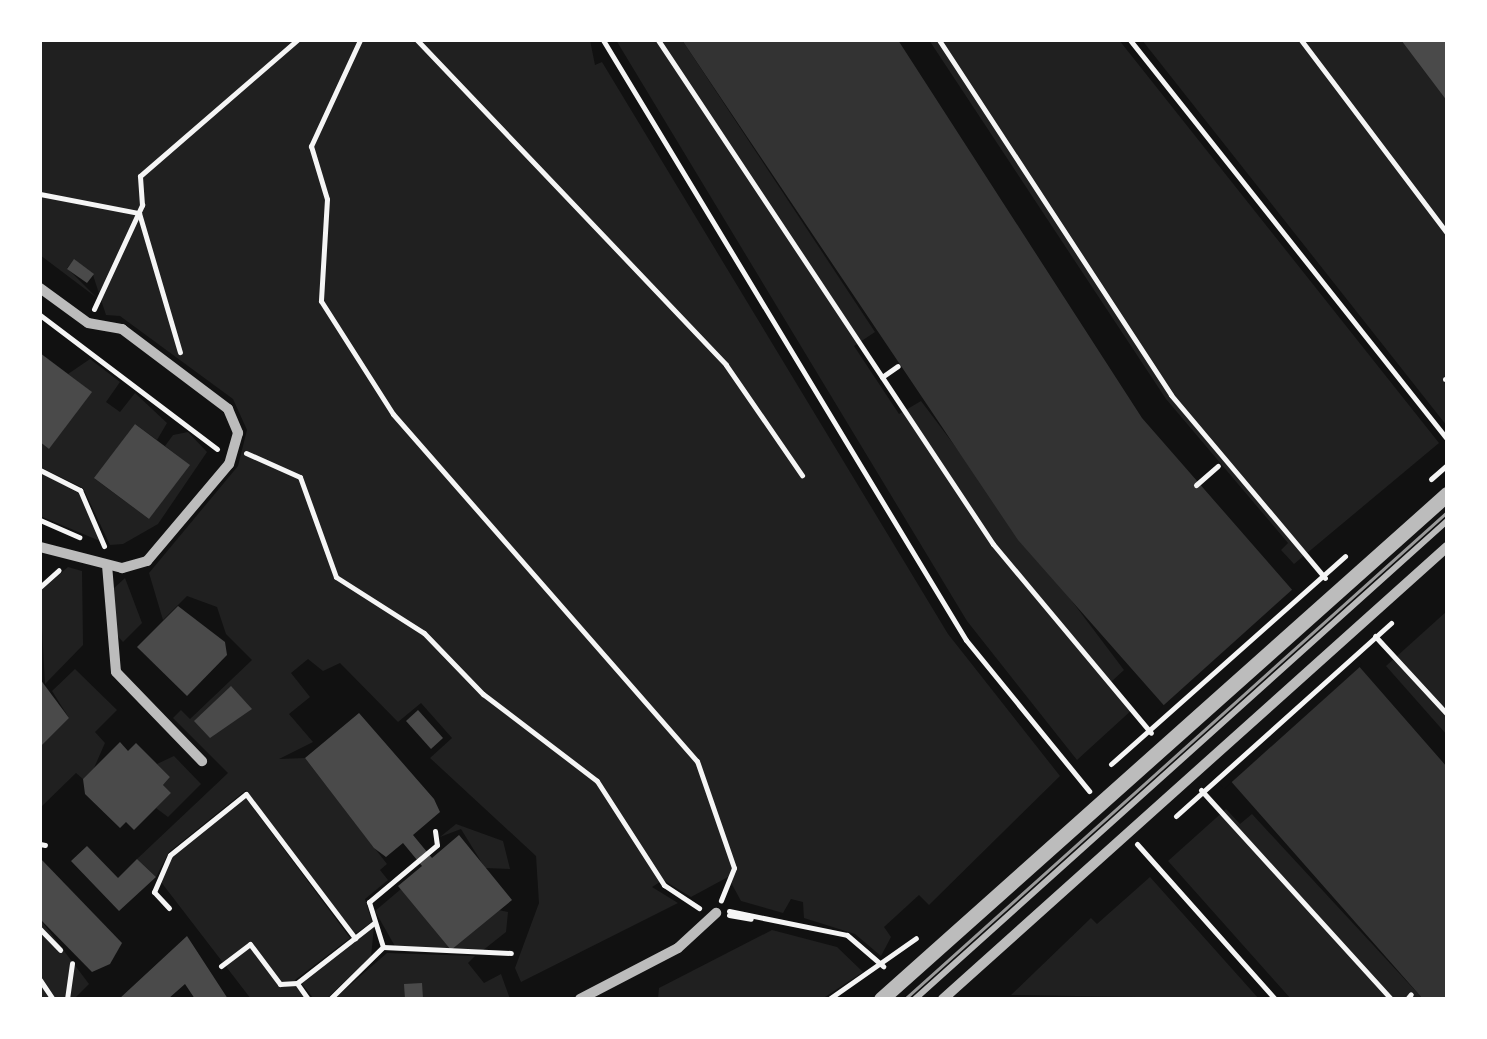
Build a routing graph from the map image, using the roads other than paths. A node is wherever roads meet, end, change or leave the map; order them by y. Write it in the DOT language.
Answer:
graph roads {
  1 [pos="40,288"];
  2 [pos="1447,494"];
  3 [pos="1447,520"];
  4 [pos="40,547"];
  5 [pos="1447,547"];
  6 [pos="107,565"];
  7 [pos="202,761"];
  8 [pos="716,913"];
  9 [pos="580,999"];
  10 [pos="881,999"];
  11 [pos="915,999"];
  12 [pos="943,999"];
  1 -- 6 [label="street"];
  2 -- 10 [label="street"];
  3 -- 11 [label="lane"];
  4 -- 6 [label="street"];
  5 -- 12 [label="street"];
  6 -- 7 [label="street"];
  8 -- 9 [label="street"];
}
